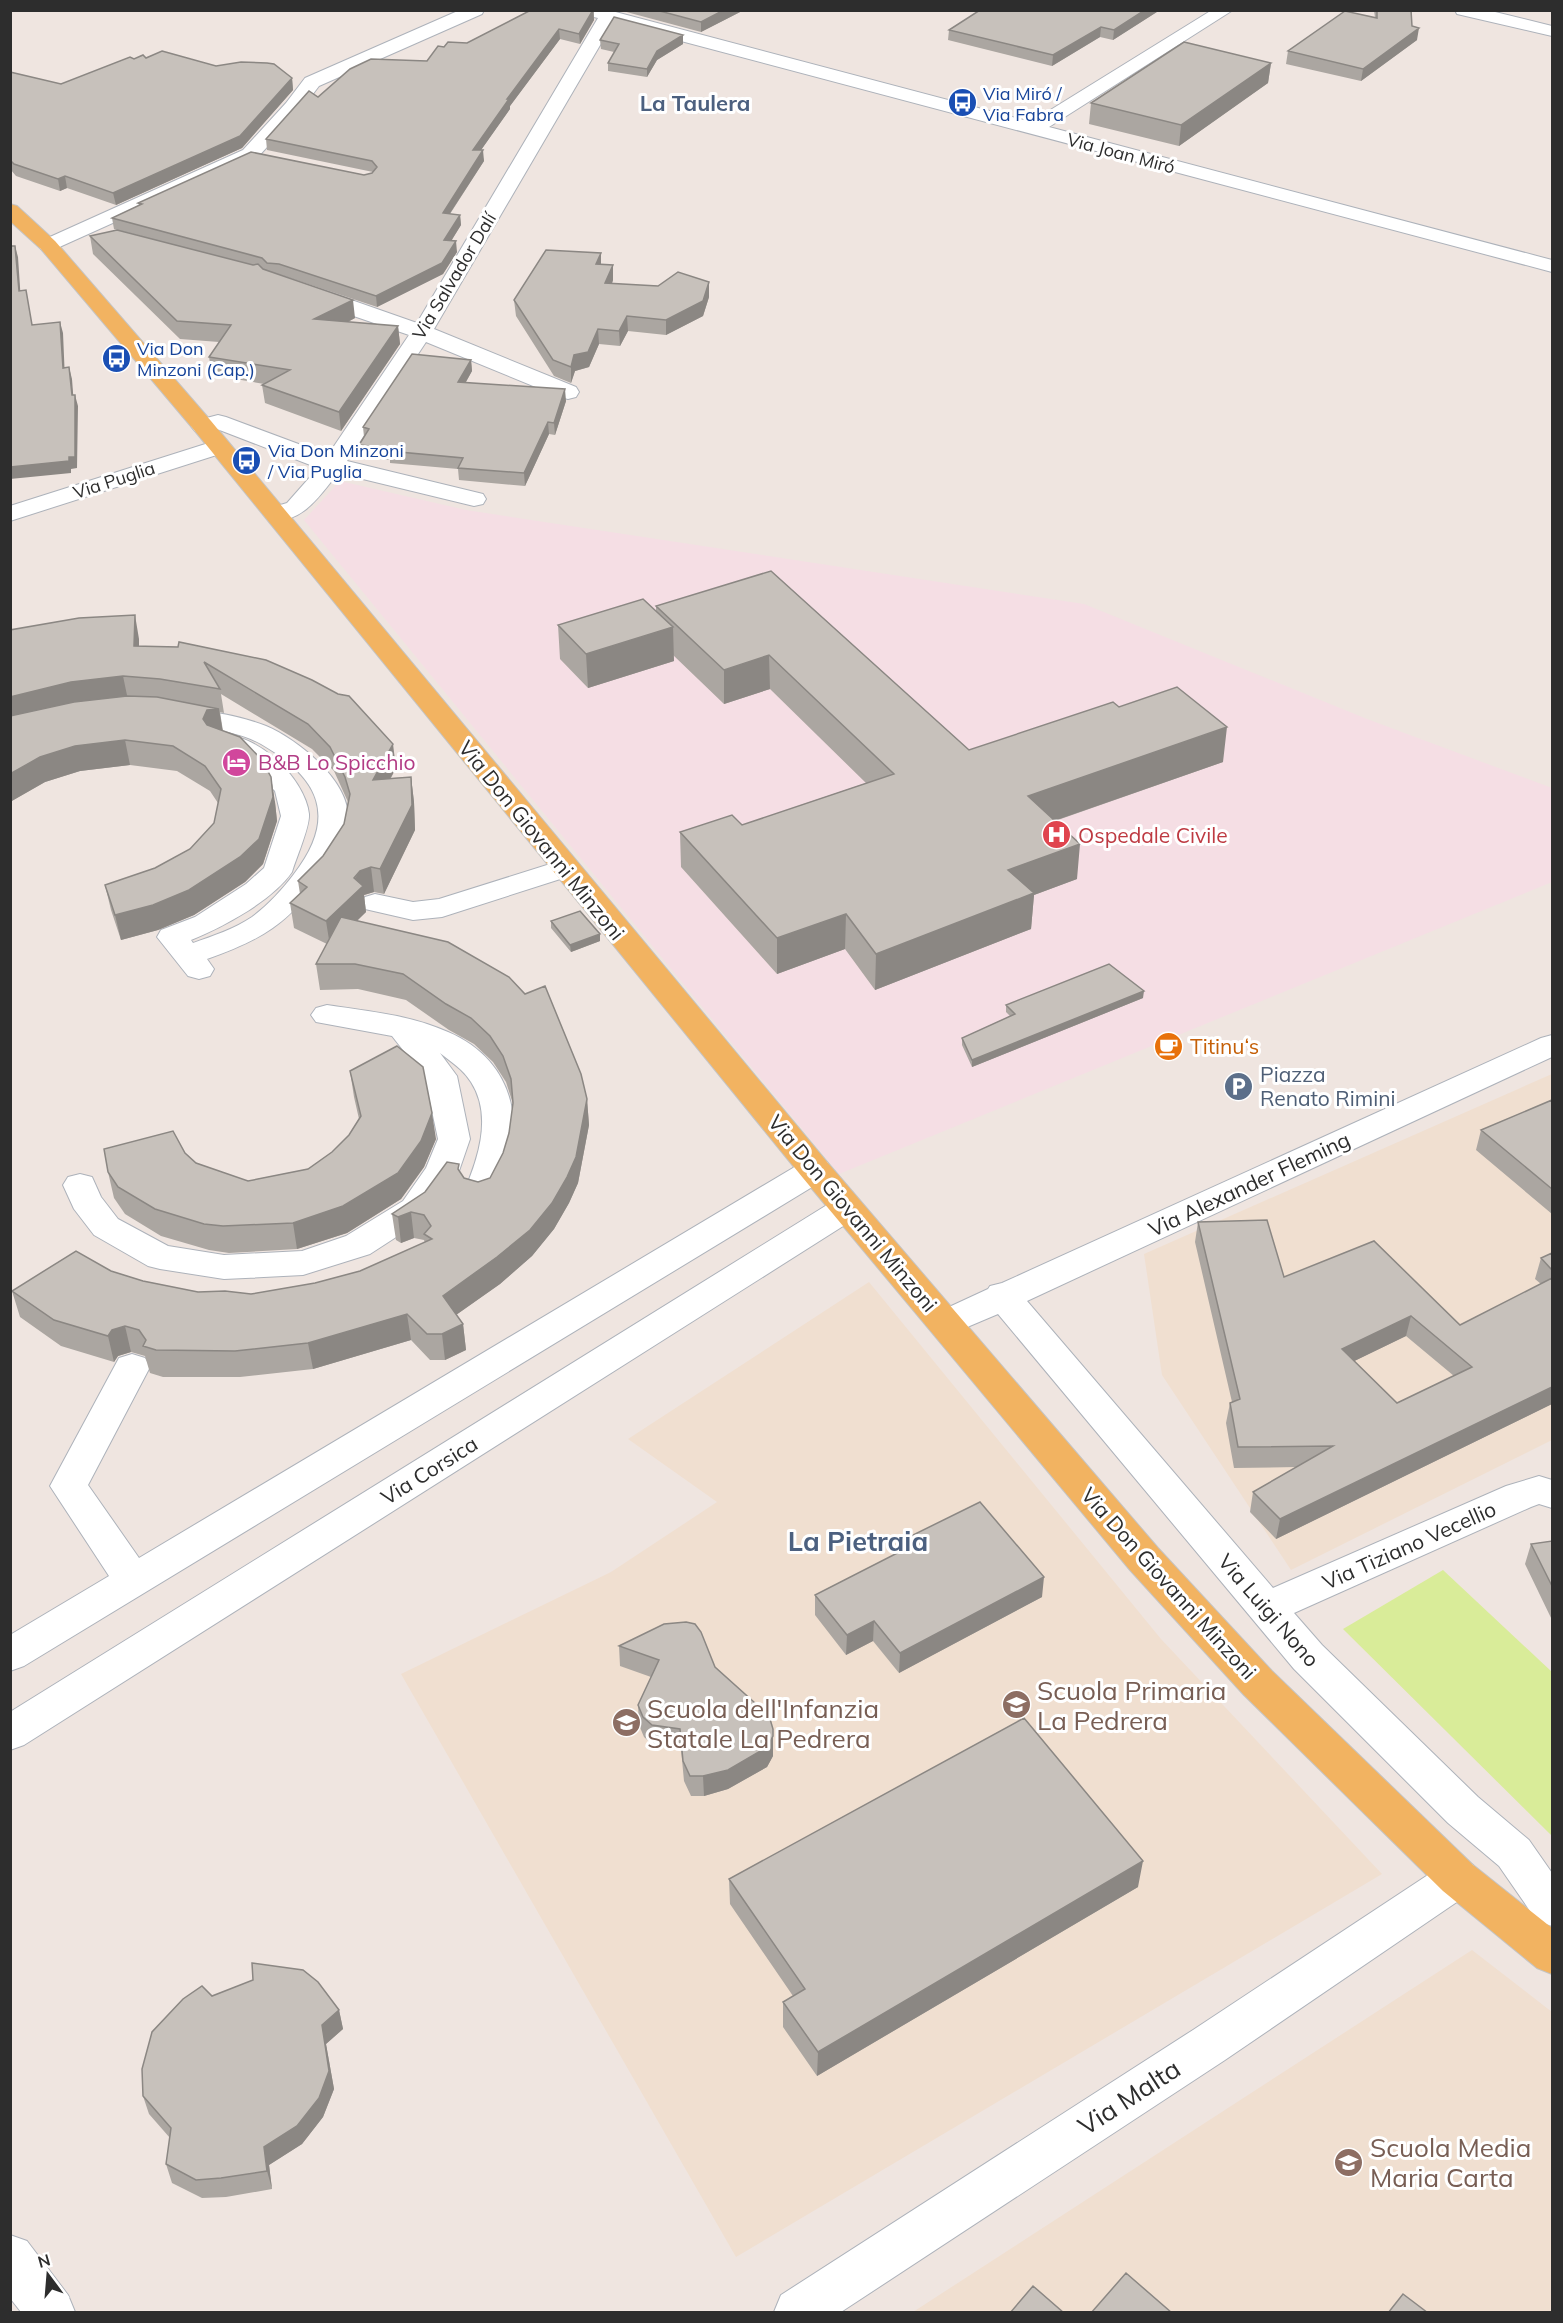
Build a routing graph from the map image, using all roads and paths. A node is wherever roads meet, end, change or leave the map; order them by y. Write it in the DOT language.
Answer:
graph roads {
  1 [pos="476,10"];
  2 [pos="586,10"];
  3 [pos="1225,10"];
  4 [pos="1463,10"];
  5 [pos="608,16"];
  6 [pos="1552,31"];
  7 [pos="1033,129"];
  8 [pos="250,154"];
  9 [pos="273,158"];
  10 [pos="10,210"];
  11 [pos="84,229"];
  12 [pos="119,238"];
  13 [pos="48,244"];
  14 [pos="1552,266"];
  15 [pos="295,288"];
  16 [pos="422,332"];
  17 [pos="568,392"];
  18 [pos="211,436"];
  19 [pos="333,465"];
  20 [pos="474,499"];
  21 [pos="10,514"];
  22 [pos="276,514"];
  23 [pos="566,868"];
  24 [pos="269,878"];
  25 [pos="308,888"];
  26 [pos="375,903"];
  27 [pos="327,1015"];
  28 [pos="402,1027"];
  29 [pos="1552,1045"];
  30 [pos="815,1170"];
  31 [pos="80,1185"];
  32 [pos="480,1194"];
  33 [pos="847,1208"];
  34 [pos="328,1287"];
  35 [pos="282,1296"];
  36 [pos="1002,1296"];
  37 [pos="946,1323"];
  38 [pos="132,1367"];
  39 [pos="1552,1494"];
  40 [pos="134,1581"];
  41 [pos="1266,1608"];
  42 [pos="10,1655"];
  43 [pos="10,1733"];
  44 [pos="1458,1878"];
  45 [pos="1552,1907"];
  46 [pos="1552,1954"];
  47 [pos="10,2258"];
  48 [pos="51,2313"];
  49 [pos="798,2313"];
  1 -- 8 [label="street"];
  2 -- 5 [label="street, Via Joan Miró"];
  3 -- 7 [label="street"];
  4 -- 6 [label="street"];
  5 -- 7 [label="street, Via Joan Miró"];
  5 -- 16 [label="street, Via Salvador Dalí"];
  7 -- 14 [label="street, Via Joan Miró"];
  8 -- 9 [label="street"];
  8 -- 11 [label="street"];
  10 -- 13 [label="main road, Via Don Giovanni Minzoni"];
  11 -- 12 [label="street"];
  11 -- 13 [label="street"];
  13 -- 18 [label="main road, Via Don Giovanni Minzoni"];
  15 -- 16 [label="street"];
  16 -- 17 [label="street"];
  16 -- 19 [label="street, Via Salvador Dalí"];
  18 -- 19 [label="street"];
  18 -- 21 [label="street, Via Puglia"];
  18 -- 22 [label="main road, Via Don Giovanni Minzoni"];
  19 -- 20 [label="street"];
  19 -- 22 [label="street, Via Salvador Dalí"];
  22 -- 23 [label="main road, Via Don Giovanni Minzoni"];
  23 -- 26 [label="street"];
  23 -- 30 [label="main road, Via Don Giovanni Minzoni"];
  24 -- 25 [label="street"];
  24 -- 25 [label="street"];
  24 -- 25 [label="street"];
  27 -- 28 [label="street"];
  28 -- 31 [label="street"];
  28 -- 32 [label="street"];
  29 -- 36 [label="street, Via Alexander Fleming"];
  30 -- 33 [label="main road, Via Don Giovanni Minzoni"];
  30 -- 40 [label="street"];
  33 -- 37 [label="main road, Via Don Giovanni Minzoni"];
  33 -- 43 [label="street, Via Corsica"];
  34 -- 35 [label="street"];
  36 -- 37 [label="street, Via Alexander Fleming"];
  36 -- 41 [label="street, Via Luigi Nono"];
  37 -- 44 [label="main road, Via Don Giovanni Minzoni"];
  38 -- 40 [label="street"];
  39 -- 41 [label="street, Via Tiziano Vecellio"];
  40 -- 42 [label="street"];
  41 -- 45 [label="street, Via Luigi Nono"];
  44 -- 46 [label="main road, Via Don Giovanni Minzoni"];
  44 -- 49 [label="street, Via Malta"];
  47 -- 48 [label="street"];
}
